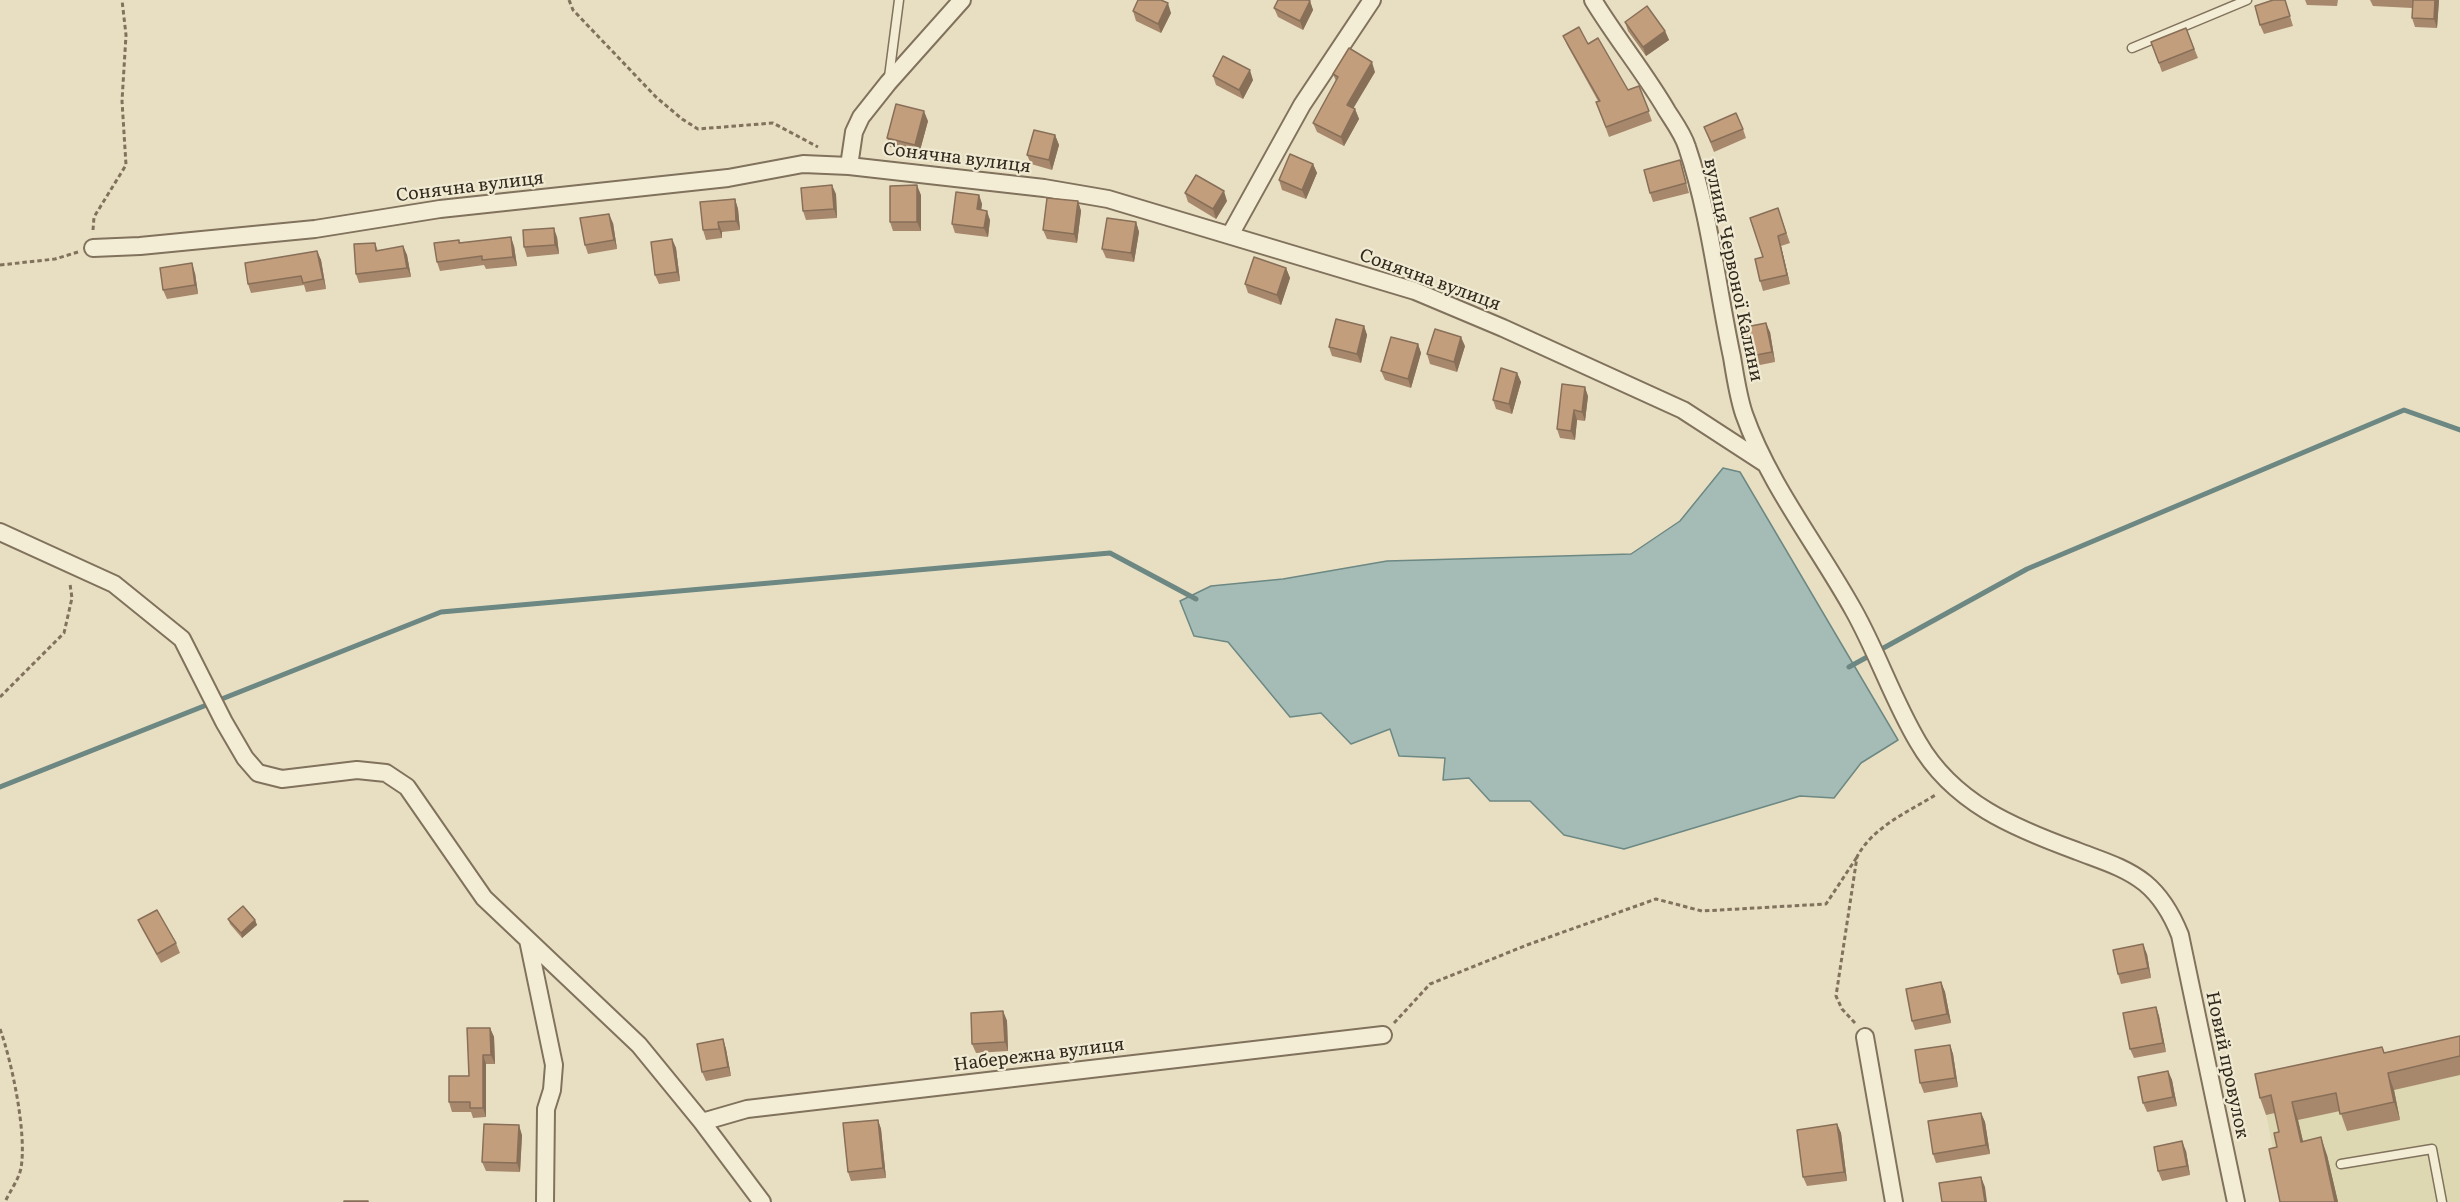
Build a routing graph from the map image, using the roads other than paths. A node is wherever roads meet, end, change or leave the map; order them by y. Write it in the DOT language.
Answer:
graph roads {
  1 [pos="899,0"];
  2 [pos="962,0"];
  3 [pos="1372,0"];
  4 [pos="1593,0"];
  5 [pos="2247,0"];
  6 [pos="2132,48"];
  7 [pos="888,83"];
  8 [pos="849,166"];
  9 [pos="1230,235"];
  10 [pos="93,248"];
  11 [pos="1766,464"];
  12 [pos="0,532"];
  13 [pos="1951,785"];
  14 [pos="528,940"];
  15 [pos="1383,1035"];
  16 [pos="1865,1037"];
  17 [pos="702,1122"];
  18 [pos="2341,1164"];
  19 [pos="545,1202"];
  20 [pos="762,1202"];
  21 [pos="1894,1202"];
  22 [pos="2236,1202"];
  23 [pos="2442,1202"];
  1 -- 7 [label="lane"];
  2 -- 7 [label="street"];
  3 -- 9 [label="street"];
  4 -- 11 [label="street, вулиця Червоної Калини"];
  5 -- 6 [label="lane"];
  7 -- 8 [label="street"];
  8 -- 9 [label="street, Сонячна вулиця"];
  8 -- 10 [label="street, Сонячна вулиця"];
  9 -- 11 [label="street, Сонячна вулиця"];
  11 -- 13 [label="street, вулиця Червоної Калини"];
  12 -- 14 [label="street"];
  13 -- 22 [label="street, Новий провулок"];
  14 -- 17 [label="street"];
  14 -- 19 [label="street"];
  15 -- 17 [label="street, Набережна вулиця"];
  16 -- 21 [label="street"];
  17 -- 20 [label="street"];
  18 -- 23 [label="lane"];
}
